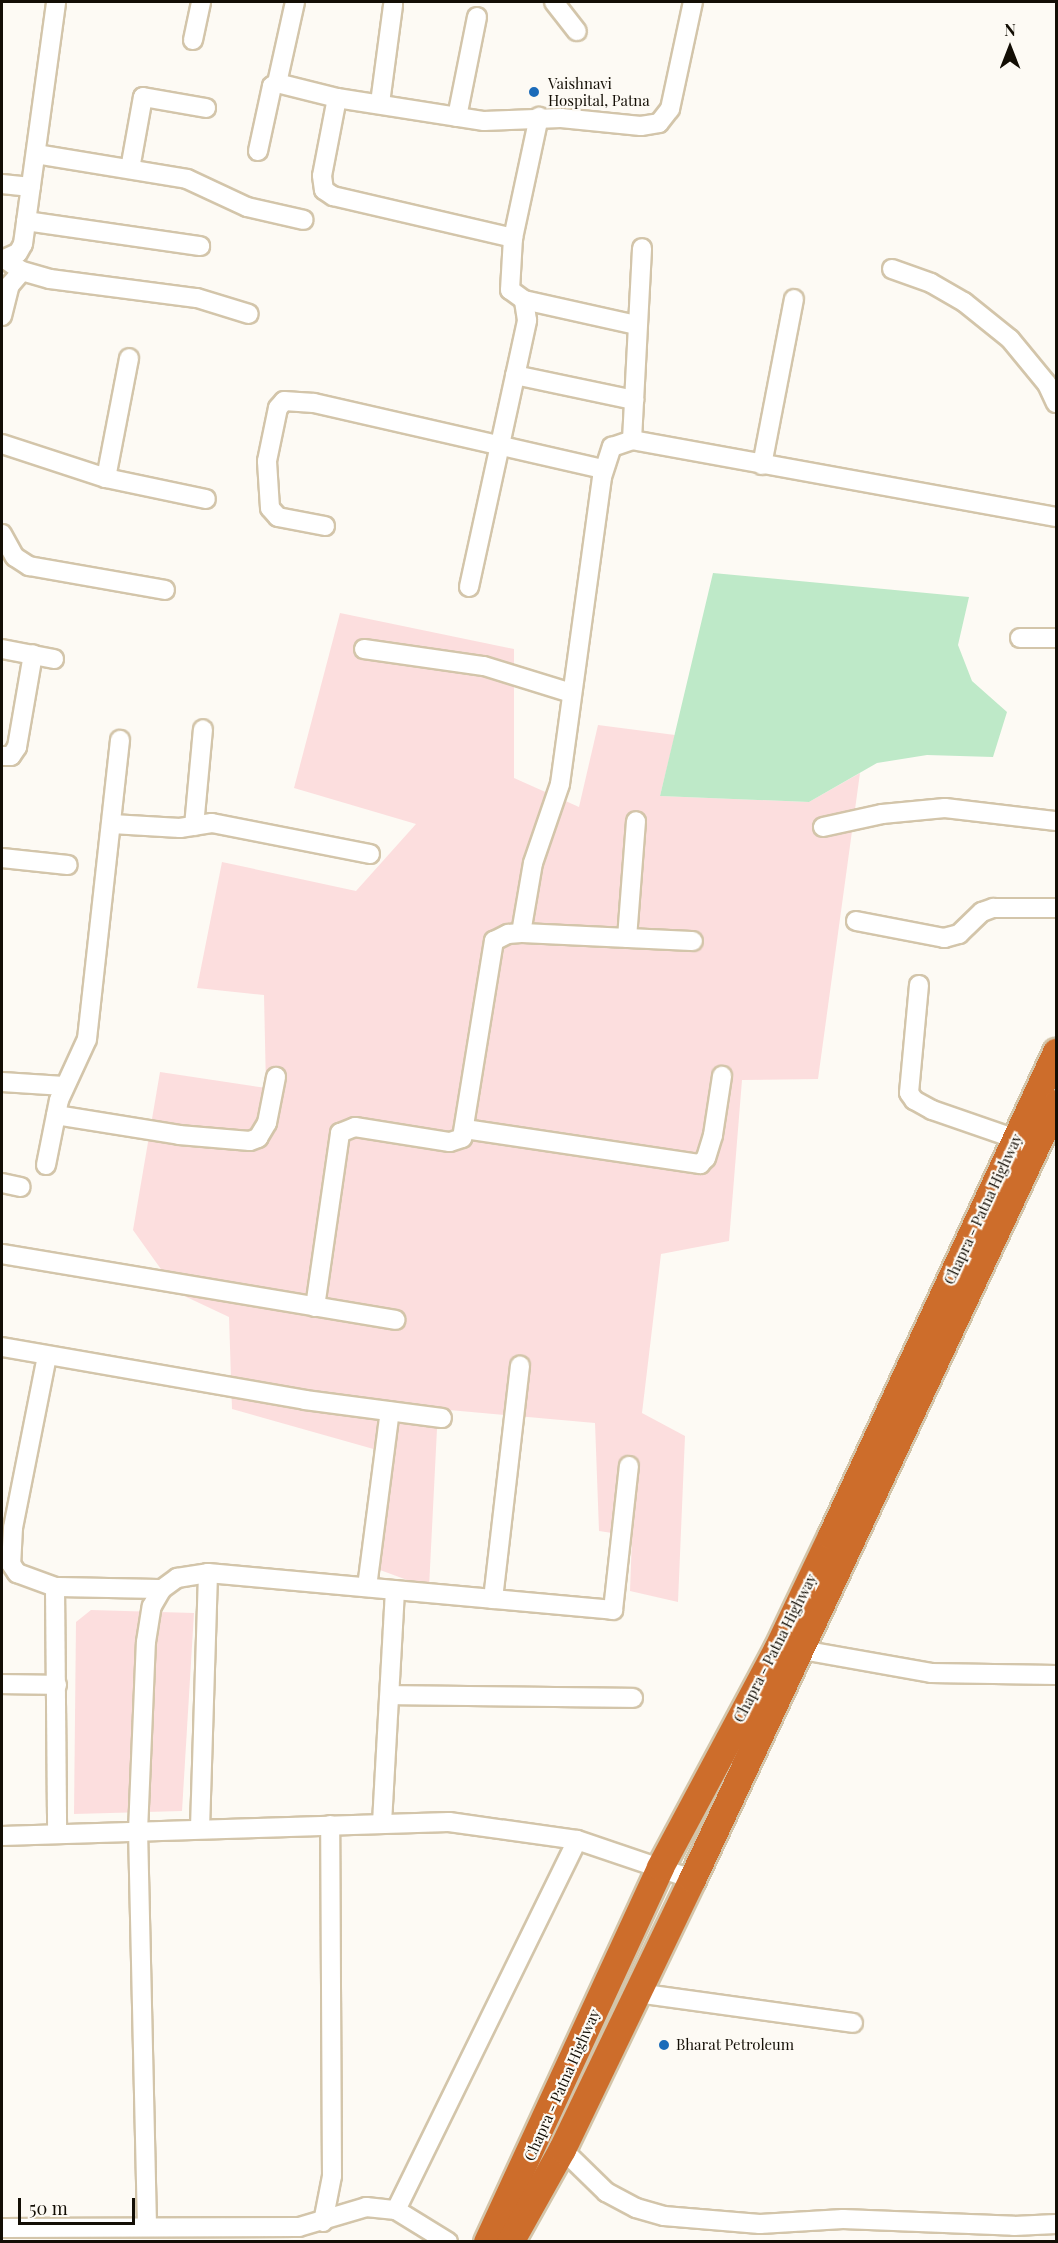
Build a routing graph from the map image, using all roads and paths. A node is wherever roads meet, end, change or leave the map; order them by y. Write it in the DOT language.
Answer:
graph roads {
  1 [pos="56,2"];
  2 [pos="201,2"];
  3 [pos="295,2"];
  4 [pos="554,2"];
  5 [pos="693,2"];
  6 [pos="393,5"];
  7 [pos="477,17"];
  8 [pos="576,31"];
  9 [pos="193,40"];
  10 [pos="277,83"];
  11 [pos="337,98"];
  12 [pos="380,103"];
  13 [pos="206,108"];
  14 [pos="457,117"];
  15 [pos="539,117"];
  16 [pos="258,151"];
  17 [pos="36,154"];
  18 [pos="129,169"];
  19 [pos="2,184"];
  20 [pos="31,188"];
  21 [pos="304,220"];
  22 [pos="26,221"];
  23 [pos="513,238"];
  24 [pos="200,246"];
  25 [pos="642,248"];
  26 [pos="4,260"];
  27 [pos="892,269"];
  28 [pos="22,271"];
  29 [pos="794,299"];
  30 [pos="524,300"];
  31 [pos="249,314"];
  32 [pos="2,316"];
  33 [pos="636,325"];
  34 [pos="129,358"];
  35 [pos="515,375"];
  36 [pos="634,400"];
  37 [pos="1056,404"];
  38 [pos="632,441"];
  39 [pos="2,444"];
  40 [pos="500,446"];
  41 [pos="762,465"];
  42 [pos="603,469"];
  43 [pos="106,478"];
  44 [pos="206,499"];
  45 [pos="1056,517"];
  46 [pos="325,526"];
  47 [pos="2,534"];
  48 [pos="469,587"];
  49 [pos="165,590"];
  50 [pos="1020,638"];
  51 [pos="1056,638"];
  52 [pos="2,649"];
  53 [pos="364,649"];
  54 [pos="33,654"];
  55 [pos="54,659"];
  56 [pos="571,693"];
  57 [pos="203,729"];
  58 [pos="120,740"];
  59 [pos="2,756"];
  60 [pos="636,821"];
  61 [pos="1056,821"];
  62 [pos="112,824"];
  63 [pos="194,826"];
  64 [pos="823,827"];
  65 [pos="370,854"];
  66 [pos="2,858"];
  67 [pos="68,865"];
  68 [pos="1056,908"];
  69 [pos="856,921"];
  70 [pos="521,933"];
  71 [pos="627,938"];
  72 [pos="693,941"];
  73 [pos="918,985"];
  74 [pos="1056,1052"];
  75 [pos="722,1076"];
  76 [pos="276,1077"];
  77 [pos="2,1082"];
  78 [pos="64,1086"];
  79 [pos="1056,1103"];
  80 [pos="56,1116"];
  81 [pos="465,1129"];
  82 [pos="1016,1138"];
  83 [pos="46,1166"];
  84 [pos="2,1183"];
  85 [pos="21,1187"];
  86 [pos="2,1254"];
  87 [pos="315,1307"];
  88 [pos="395,1320"];
  89 [pos="2,1347"];
  90 [pos="47,1356"];
  91 [pos="520,1366"];
  92 [pos="390,1411"];
  93 [pos="442,1418"];
  94 [pos="629,1466"];
  95 [pos="8,1519"];
  96 [pos="208,1573"];
  97 [pos="55,1587"];
  98 [pos="368,1587"];
  99 [pos="162,1589"];
  100 [pos="395,1590"];
  101 [pos="493,1599"];
  102 [pos="802,1650"];
  103 [pos="1056,1675"];
  104 [pos="2,1684"];
  105 [pos="57,1685"];
  106 [pos="390,1695"];
  107 [pos="633,1698"];
  108 [pos="382,1823"];
  109 [pos="330,1825"];
  110 [pos="200,1828"];
  111 [pos="138,1831"];
  112 [pos="57,1833"];
  113 [pos="2,1836"];
  114 [pos="578,1840"];
  115 [pos="660,1868"];
  116 [pos="692,1879"];
  117 [pos="637,1993"];
  118 [pos="853,2023"];
  119 [pos="562,2149"];
  120 [pos="396,2210"];
  121 [pos="323,2222"];
  122 [pos="1056,2223"];
  123 [pos="147,2226"];
  124 [pos="2,2228"];
  125 [pos="448,2241"];
  126 [pos="487,2241"];
  127 [pos="510,2241"];
  1 -- 17 [label="street"];
  2 -- 9 [label="street"];
  3 -- 10 [label="street"];
  4 -- 8 [label="street"];
  5 -- 15 [label="street"];
  6 -- 12 [label="street"];
  7 -- 14 [label="street"];
  10 -- 11 [label="street"];
  10 -- 16 [label="street"];
  11 -- 12 [label="street"];
  11 -- 23 [label="street"];
  12 -- 14 [label="street"];
  13 -- 18 [label="street"];
  14 -- 15 [label="street"];
  15 -- 23 [label="street"];
  17 -- 18 [label="street"];
  17 -- 20 [label="street"];
  18 -- 21 [label="street"];
  19 -- 20 [label="street"];
  20 -- 22 [label="street"];
  22 -- 24 [label="street"];
  22 -- 26 [label="street"];
  23 -- 30 [label="street"];
  25 -- 33 [label="street"];
  26 -- 28 [label="street"];
  27 -- 37 [label="street"];
  28 -- 31 [label="street"];
  28 -- 32 [label="street"];
  29 -- 41 [label="street"];
  30 -- 33 [label="street"];
  30 -- 35 [label="street"];
  33 -- 36 [label="street"];
  34 -- 43 [label="street"];
  35 -- 36 [label="street"];
  35 -- 40 [label="street"];
  36 -- 38 [label="street"];
  38 -- 41 [label="street"];
  38 -- 42 [label="street"];
  39 -- 43 [label="street"];
  40 -- 42 [label="street"];
  40 -- 46 [label="street"];
  40 -- 48 [label="street"];
  41 -- 45 [label="street"];
  42 -- 56 [label="street"];
  43 -- 44 [label="street"];
  47 -- 49 [label="street"];
  50 -- 51 [label="street"];
  52 -- 54 [label="street"];
  53 -- 56 [label="street"];
  54 -- 55 [label="street"];
  54 -- 59 [label="street"];
  56 -- 70 [label="street"];
  57 -- 63 [label="street"];
  58 -- 62 [label="street"];
  60 -- 71 [label="street"];
  61 -- 64 [label="street"];
  62 -- 63 [label="street"];
  62 -- 78 [label="street"];
  63 -- 65 [label="street"];
  66 -- 67 [label="street"];
  68 -- 69 [label="street"];
  70 -- 71 [label="street"];
  70 -- 81 [label="street"];
  71 -- 72 [label="street"];
  73 -- 82 [label="street"];
  74 -- 82 [label="highway, Chapra - Patna Highway"];
  75 -- 81 [label="street"];
  76 -- 80 [label="street"];
  77 -- 78 [label="street"];
  78 -- 80 [label="street"];
  79 -- 102 [label="highway, Chapra - Patna Highway"];
  80 -- 83 [label="street"];
  81 -- 87 [label="street"];
  82 -- 115 [label="highway, Chapra - Patna Highway"];
  84 -- 85 [label="street"];
  86 -- 87 [label="street"];
  87 -- 88 [label="street"];
  89 -- 90 [label="street"];
  90 -- 92 [label="street"];
  90 -- 95 [label="street"];
  91 -- 101 [label="street"];
  92 -- 93 [label="street"];
  92 -- 98 [label="street"];
  94 -- 101 [label="street"];
  95 -- 97 [label="street"];
  96 -- 98 [label="street"];
  96 -- 99 [label="street"];
  96 -- 110 [label="street"];
  97 -- 99 [label="street"];
  97 -- 105 [label="street"];
  98 -- 100 [label="street"];
  99 -- 111 [label="street"];
  100 -- 101 [label="street"];
  100 -- 106 [label="street"];
  102 -- 103 [label="street"];
  102 -- 116 [label="highway, Chapra - Patna Highway"];
  104 -- 105 [label="street"];
  105 -- 112 [label="street"];
  106 -- 107 [label="street"];
  106 -- 108 [label="street"];
  108 -- 109 [label="street"];
  108 -- 114 [label="street"];
  109 -- 110 [label="street"];
  109 -- 121 [label="street"];
  110 -- 111 [label="street"];
  111 -- 112 [label="street"];
  111 -- 123 [label="street"];
  112 -- 113 [label="street"];
  114 -- 115 [label="street"];
  114 -- 120 [label="street"];
  115 -- 116 [label="street"];
  115 -- 126 [label="highway, Chapra - Patna Highway"];
  116 -- 117 [label="highway, Chapra - Patna Highway"];
  117 -- 118 [label="street"];
  117 -- 119 [label="highway, Chapra - Patna Highway"];
  119 -- 122 [label="street"];
  119 -- 127 [label="highway, Chapra - Patna Highway"];
  120 -- 121 [label="street"];
  120 -- 125 [label="street"];
  121 -- 123 [label="street"];
  123 -- 124 [label="street"];
}
